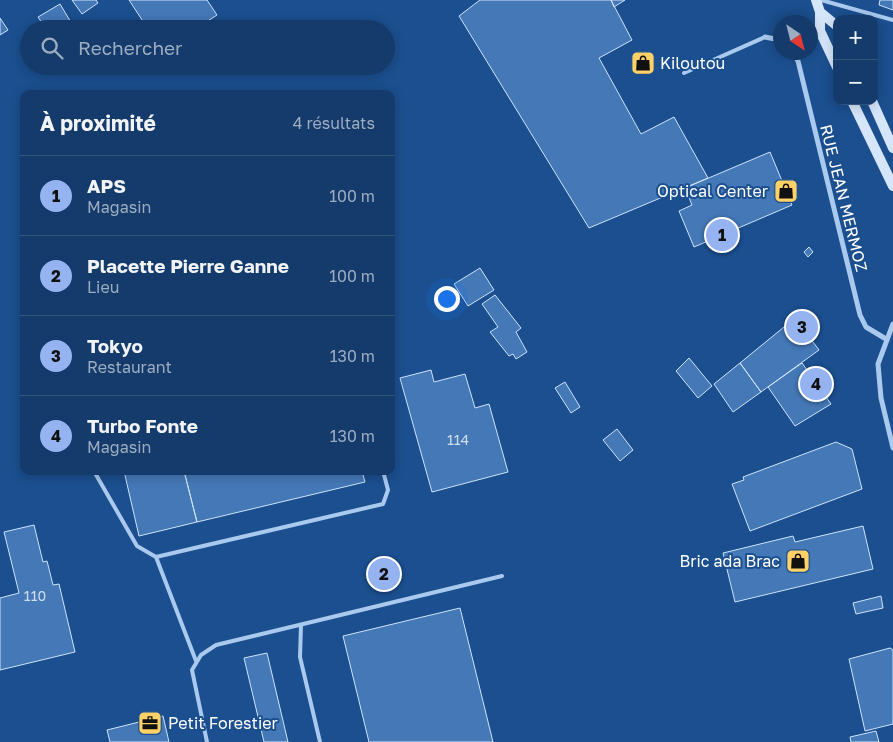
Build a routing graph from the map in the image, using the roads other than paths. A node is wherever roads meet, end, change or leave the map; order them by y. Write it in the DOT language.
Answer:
graph roads {
  1 [pos="816,0"];
  2 [pos="821,0"];
  3 [pos="820,12"];
  4 [pos="893,20"];
  5 [pos="833,23"];
  6 [pos="765,37"];
  7 [pos="773,39"];
  8 [pos="797,60"];
  9 [pos="834,60"];
  10 [pos="684,72"];
  11 [pos="854,105"];
  12 [pos="874,105"];
  13 [pos="893,148"];
  14 [pos="893,186"];
  15 [pos="893,324"];
  16 [pos="893,336"];
  17 [pos="886,339"];
  18 [pos="893,448"];
  19 [pos="96,475"];
  20 [pos="384,475"];
  21 [pos="156,557"];
  22 [pos="502,576"];
  23 [pos="301,624"];
  24 [pos="196,661"];
  25 [pos="207,742"];
  26 [pos="320,742"];
  1 -- 3 [label="main road"];
  2 -- 4 [label="lane"];
  3 -- 5 [label="main road"];
  3 -- 9 [label="main road"];
  6 -- 7 [label="street"];
  6 -- 10 [label="lane"];
  8 -- 17 [label="street, RUE JEAN MERMOZ"];
  11 -- 14 [label="main road"];
  12 -- 13 [label="main road"];
  15 -- 17 [label="street"];
  16 -- 17 [label="street"];
  17 -- 18 [label="street"];
  19 -- 21 [label="lane"];
  20 -- 21 [label="lane"];
  21 -- 24 [label="lane"];
  22 -- 23 [label="lane"];
  23 -- 24 [label="lane"];
  23 -- 26 [label="lane"];
  24 -- 25 [label="lane"];
}
